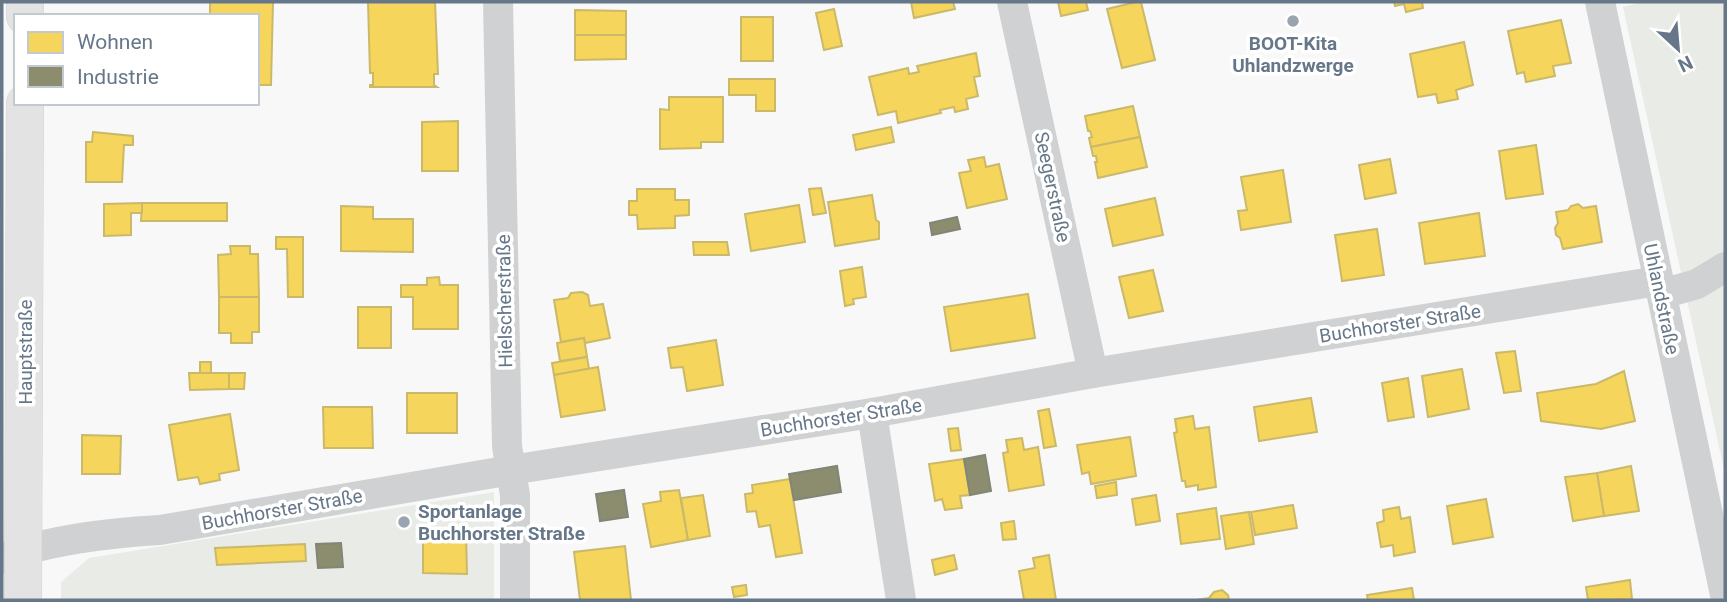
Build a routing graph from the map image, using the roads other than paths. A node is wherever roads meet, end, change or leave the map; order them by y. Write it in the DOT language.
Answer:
graph roads {
  1 [pos="498,2"];
  2 [pos="1012,2"];
  3 [pos="1600,2"];
  4 [pos="25,105"];
  5 [pos="1725,267"];
  6 [pos="1660,287"];
  7 [pos="1093,373"];
  8 [pos="872,413"];
  9 [pos="511,470"];
  10 [pos="13,554"];
  11 [pos="1725,595"];
  12 [pos="23,600"];
  13 [pos="514,600"];
  14 [pos="901,600"];
  1 -- 9 [label="street, Hielscherstraße"];
  2 -- 7 [label="street, Seegerstraße"];
  3 -- 6 [label="street, Uhlandstraße"];
  4 -- 10 [label="main road, Hauptstraße"];
  5 -- 6 [label="street, Buchhorster Straße"];
  6 -- 7 [label="street, Buchhorster Straße"];
  6 -- 11 [label="street, Uhlandstraße"];
  7 -- 8 [label="street, Buchhorster Straße"];
  8 -- 9 [label="street, Buchhorster Straße"];
  8 -- 14 [label="street"];
  9 -- 10 [label="street, Buchhorster Straße"];
  9 -- 13 [label="street, Hielscherstraße"];
  10 -- 12 [label="main road, Hauptstraße"];
}
